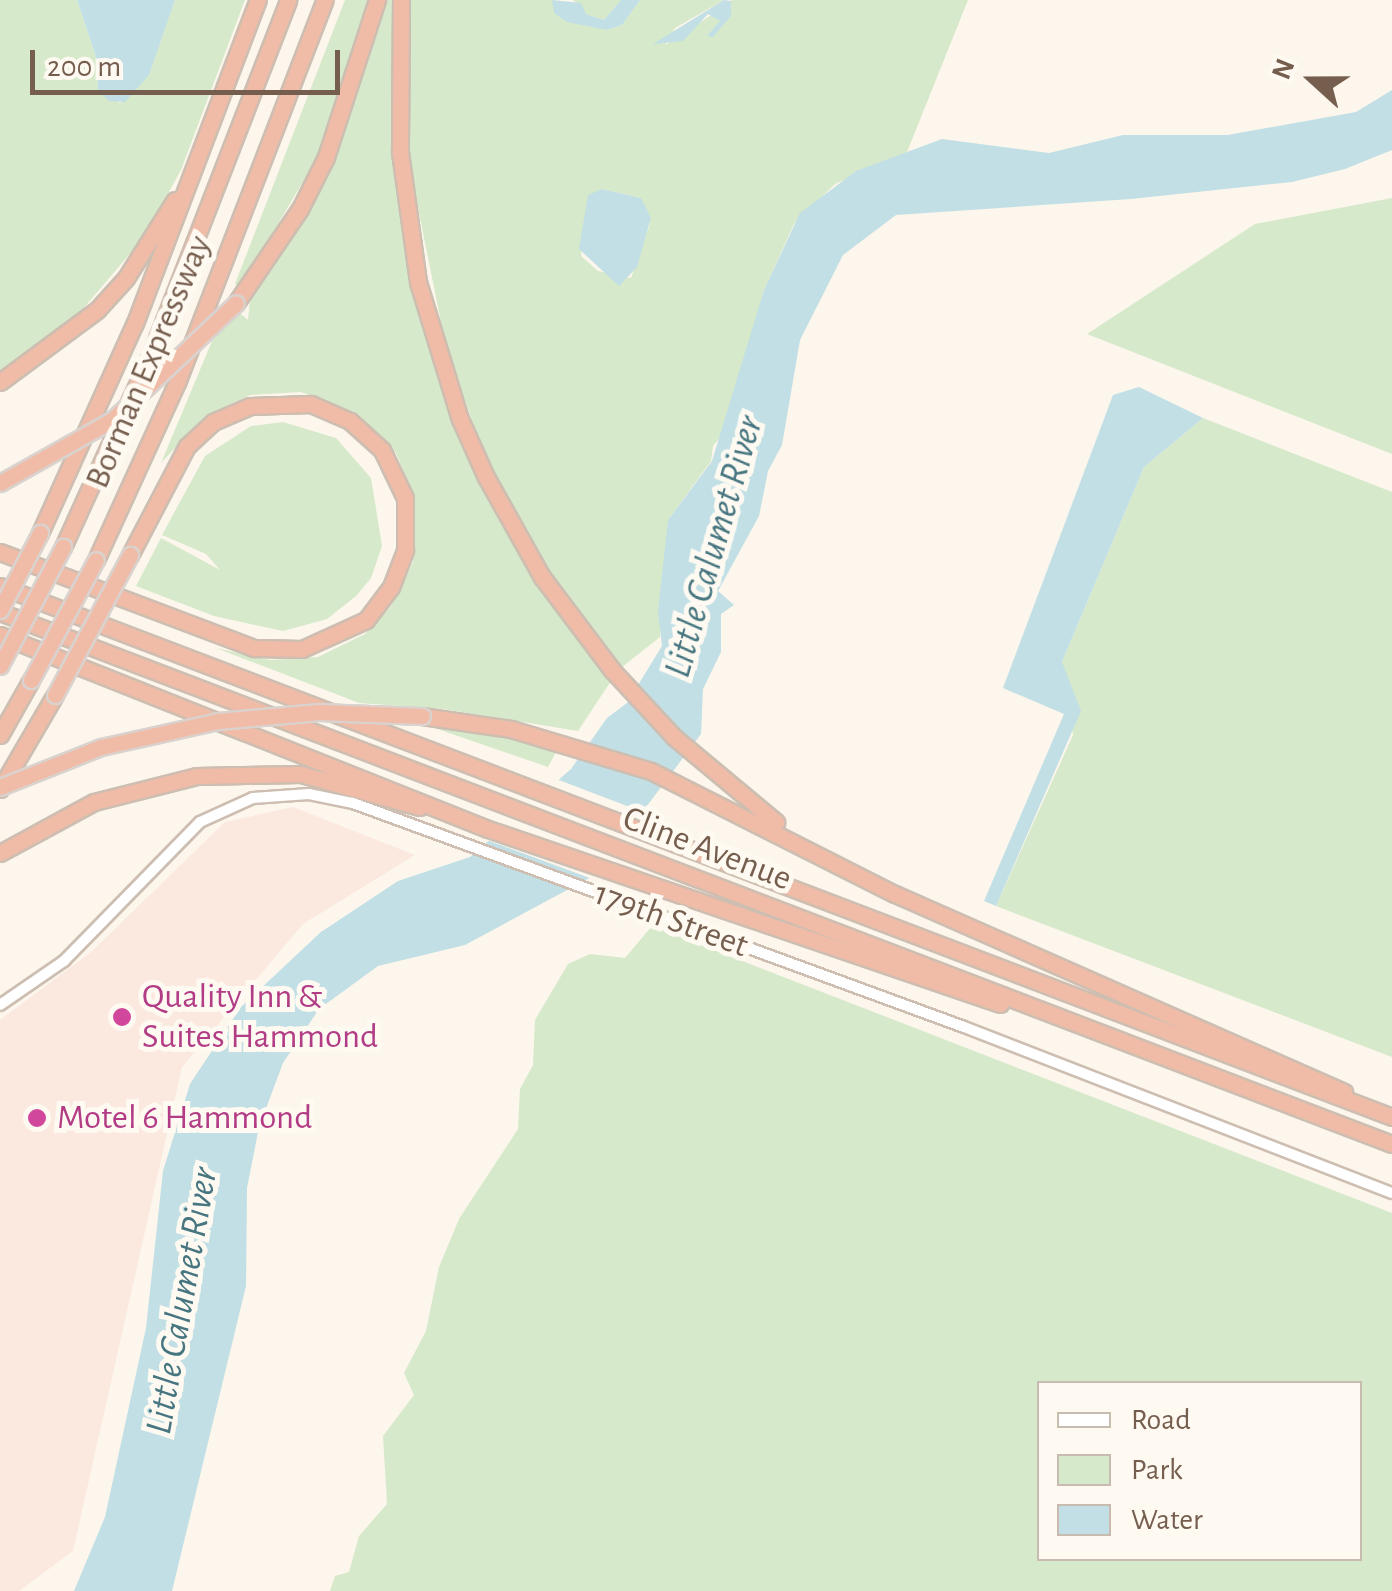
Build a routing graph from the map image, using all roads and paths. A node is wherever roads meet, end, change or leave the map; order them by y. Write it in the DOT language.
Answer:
graph roads {
  1 [pos="258,0"];
  2 [pos="288,0"];
  3 [pos="325,0"];
  4 [pos="376,0"];
  5 [pos="402,0"];
  6 [pos="209,128"];
  7 [pos="0,382"];
  8 [pos="0,483"];
  9 [pos="0,552"];
  10 [pos="0,586"];
  11 [pos="0,611"];
  12 [pos="0,636"];
  13 [pos="0,666"];
  14 [pos="0,734"];
  15 [pos="0,788"];
  16 [pos="450,814"];
  17 [pos="0,853"];
  18 [pos="818,855"];
  19 [pos="0,1005"];
  20 [pos="1090,1029"];
  21 [pos="1373,1110"];
  22 [pos="1392,1117"];
  23 [pos="1392,1144"];
  24 [pos="1392,1193"];
  1 -- 6 [label="highway"];
  2 -- 13 [label="highway, Borman Expressway, bridge"];
  3 -- 14 [label="highway, Borman Expressway, bridge"];
  4 -- 8 [label="highway, bridge"];
  5 -- 18 [label="highway"];
  6 -- 7 [label="highway"];
  6 -- 11 [label="highway, bridge"];
  9 -- 15 [label="highway, bridge"];
  10 -- 21 [label="highway, Cline Avenue"];
  11 -- 20 [label="highway, Cline Avenue"];
  12 -- 16 [label="highway"];
  15 -- 18 [label="highway, bridge"];
  16 -- 17 [label="highway"];
  16 -- 20 [label="highway"];
  18 -- 21 [label="highway"];
  19 -- 24 [label="street, 179th Street"];
  20 -- 23 [label="highway, Cline Avenue"];
  21 -- 22 [label="highway, Cline Avenue"];
}
